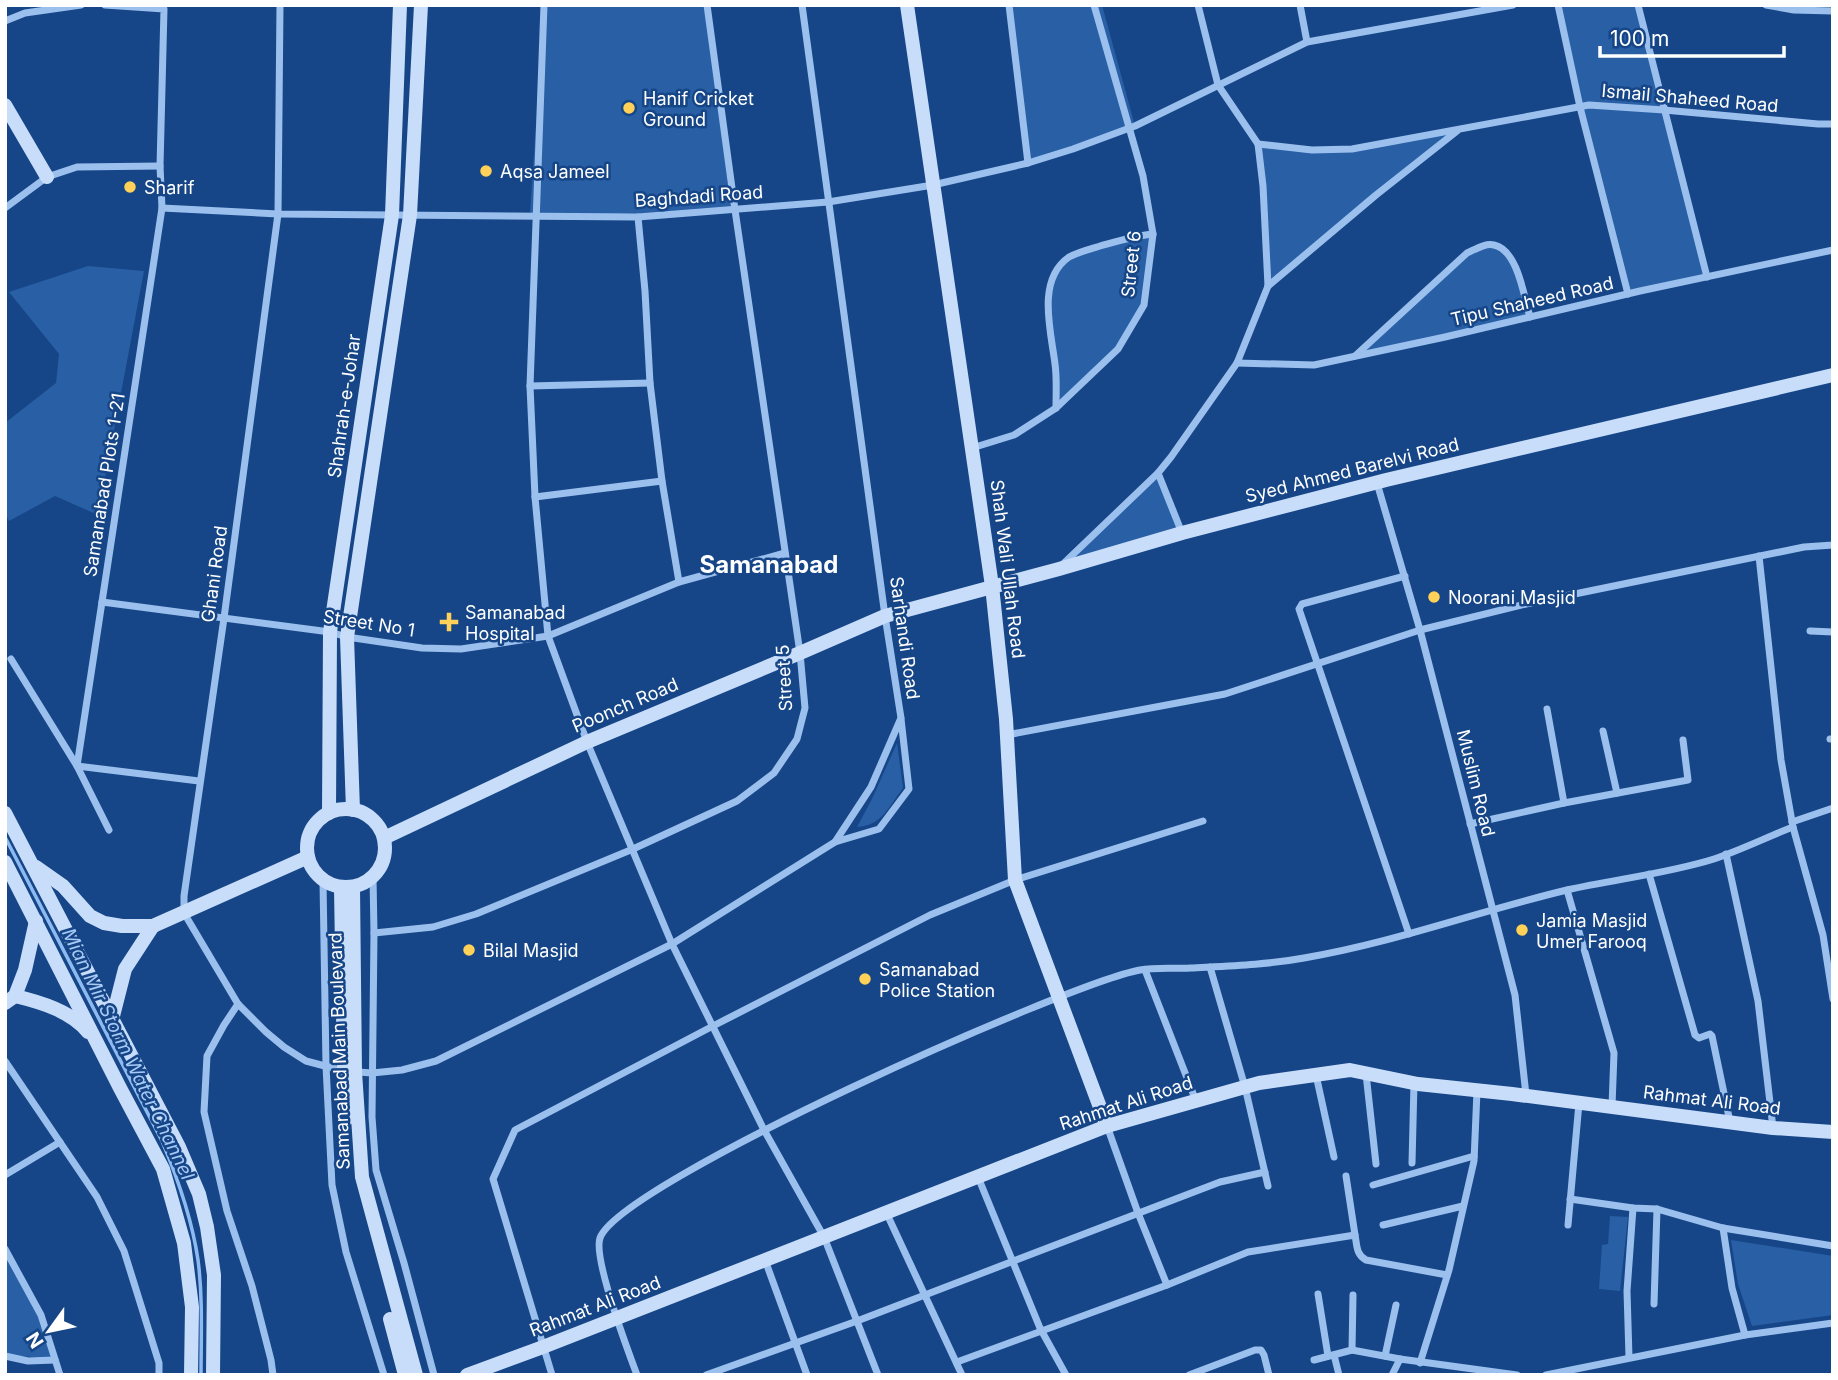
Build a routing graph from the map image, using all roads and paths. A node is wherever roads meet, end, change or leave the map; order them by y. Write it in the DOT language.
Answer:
graph roads {
  1 [pos="81,5"];
  2 [pos="105,5"];
  3 [pos="280,5"];
  4 [pos="400,5"];
  5 [pos="421,5"];
  6 [pos="544,5"];
  7 [pos="707,5"];
  8 [pos="802,5"];
  9 [pos="907,5"];
  10 [pos="1009,5"];
  11 [pos="1094,5"];
  12 [pos="1198,5"];
  13 [pos="1300,5"];
  14 [pos="1513,5"];
  15 [pos="1558,5"];
  16 [pos="1638,5"];
  17 [pos="1766,5"];
  18 [pos="25,9"];
  19 [pos="1833,10"];
  20 [pos="5,21"];
  21 [pos="1307,42"];
  22 [pos="1218,85"];
  23 [pos="5,105"];
  24 [pos="1580,107"];
  25 [pos="1664,110"];
  26 [pos="1833,124"];
  27 [pos="1461,128"];
  28 [pos="1129,129"];
  29 [pos="1258,144"];
  30 [pos="1028,163"];
  31 [pos="160,166"];
  32 [pos="47,177"];
  33 [pos="933,185"];
  34 [pos="828,202"];
  35 [pos="5,208"];
  36 [pos="162,208"];
  37 [pos="735,210"];
  38 [pos="278,214"];
  39 [pos="392,215"];
  40 [pos="410,215"];
  41 [pos="536,217"];
  42 [pos="638,217"];
  43 [pos="1153,234"];
  44 [pos="1833,250"];
  45 [pos="1707,277"];
  46 [pos="1268,286"];
  47 [pos="1628,294"];
  48 [pos="1530,317"];
  49 [pos="1354,356"];
  50 [pos="1237,363"];
  51 [pos="1833,375"];
  52 [pos="650,383"];
  53 [pos="530,386"];
  54 [pos="1056,408"];
  55 [pos="972,448"];
  56 [pos="1158,472"];
  57 [pos="662,481"];
  58 [pos="1377,483"];
  59 [pos="535,496"];
  60 [pos="1182,533"];
  61 [pos="1833,545"];
  62 [pos="785,553"];
  63 [pos="1759,556"];
  64 [pos="1059,569"];
  65 [pos="1405,576"];
  66 [pos="678,582"];
  67 [pos="992,586"];
  68 [pos="102,602"];
  69 [pos="885,616"];
  70 [pos="224,618"];
  71 [pos="1420,630"];
  72 [pos="1810,631"];
  73 [pos="330,632"];
  74 [pos="1833,632"];
  75 [pos="548,636"];
  76 [pos="347,637"];
  77 [pos="800,653"];
  78 [pos="11,659"];
  79 [pos="1318,662"];
  80 [pos="1548,709"];
  81 [pos="901,718"];
  82 [pos="1603,730"];
  83 [pos="1007,735"];
  84 [pos="1683,740"];
  85 [pos="587,742"];
  86 [pos="77,766"];
  87 [pos="200,781"];
  88 [pos="1617,793"];
  89 [pos="1564,803"];
  90 [pos="1833,808"];
  91 [pos="353,810"];
  92 [pos="5,813"];
  93 [pos="329,813"];
  94 [pos="1203,821"];
  95 [pos="1470,824"];
  96 [pos="1793,824"];
  97 [pos="109,830"];
  98 [pos="384,838"];
  99 [pos="835,842"];
  100 [pos="634,849"];
  101 [pos="1726,854"];
  102 [pos="307,858"];
  103 [pos="5,862"];
  104 [pos="32,864"];
  105 [pos="1649,874"];
  106 [pos="373,877"];
  107 [pos="1016,880"];
  108 [pos="323,881"];
  109 [pos="347,888"];
  110 [pos="1567,890"];
  111 [pos="1493,911"];
  112 [pos="184,913"];
  113 [pos="36,921"];
  114 [pos="153,926"];
  115 [pos="374,933"];
  116 [pos="1409,934"];
  117 [pos="672,944"];
  118 [pos="1210,967"];
  119 [pos="1144,970"];
  120 [pos="1059,996"];
  121 [pos="10,999"];
  122 [pos="1833,999"];
  123 [pos="238,1004"];
  124 [pos="112,1020"];
  125 [pos="713,1026"];
  126 [pos="98,1045"];
  127 [pos="5,1061"];
  128 [pos="326,1066"];
  129 [pos="350,1072"];
  130 [pos="372,1073"];
  131 [pos="1366,1073"];
  132 [pos="1315,1075"];
  133 [pos="1414,1083"];
  134 [pos="1245,1087"];
  135 [pos="1478,1090"];
  136 [pos="1526,1096"];
  137 [pos="1196,1101"];
  138 [pos="1579,1103"];
  139 [pos="1612,1107"];
  140 [pos="1730,1122"];
  141 [pos="1107,1126"];
  142 [pos="1773,1128"];
  143 [pos="764,1130"];
  144 [pos="1833,1132"];
  145 [pos="60,1142"];
  146 [pos="1474,1156"];
  147 [pos="1334,1157"];
  148 [pos="1412,1163"];
  149 [pos="1376,1164"];
  150 [pos="1265,1172"];
  151 [pos="5,1175"];
  152 [pos="978,1176"];
  153 [pos="1346,1176"];
  154 [pos="1373,1185"];
  155 [pos="1268,1186"];
  156 [pos="1570,1199"];
  157 [pos="1463,1206"];
  158 [pos="1633,1208"];
  159 [pos="1657,1209"];
  160 [pos="886,1212"];
  161 [pos="1138,1213"];
  162 [pos="1382,1225"];
  163 [pos="1568,1225"];
  164 [pos="1723,1228"];
  165 [pos="1355,1235"];
  166 [pos="824,1237"];
  167 [pos="1833,1246"];
  168 [pos="5,1249"];
  169 [pos="765,1260"];
  170 [pos="1012,1261"];
  171 [pos="1447,1275"];
  172 [pos="1167,1285"];
  173 [pos="1318,1294"];
  174 [pos="1353,1294"];
  175 [pos="925,1295"];
  176 [pos="1654,1304"];
  177 [pos="1396,1305"];
  178 [pos="617,1318"];
  179 [pos="857,1321"];
  180 [pos="1833,1323"];
  181 [pos="1042,1332"];
  182 [pos="1745,1335"];
  183 [pos="795,1343"];
  184 [pos="543,1347"];
  185 [pos="1352,1350"];
  186 [pos="1331,1355"];
  187 [pos="5,1356"];
  188 [pos="1385,1356"];
  189 [pos="1629,1357"];
  190 [pos="1400,1359"];
  191 [pos="55,1360"];
  192 [pos="1314,1360"];
  193 [pos="957,1363"];
  194 [pos="1420,1363"];
  195 [pos="60,1375"];
  196 [pos="159,1375"];
  197 [pos="191,1375"];
  198 [pos="213,1375"];
  199 [pos="273,1375"];
  200 [pos="384,1375"];
  201 [pos="405,1375"];
  202 [pos="416,1375"];
  203 [pos="434,1375"];
  204 [pos="467,1375"];
  205 [pos="552,1375"];
  206 [pos="637,1375"];
  207 [pos="706,1375"];
  208 [pos="807,1375"];
  209 [pos="878,1375"];
  210 [pos="962,1375"];
  211 [pos="1066,1375"];
  212 [pos="1189,1375"];
  213 [pos="1269,1375"];
  214 [pos="1339,1375"];
  215 [pos="1392,1375"];
  216 [pos="1517,1375"];
  217 [pos="1546,1375"];
  1 -- 18 [label="street"];
  2 -- 31 [label="street, Samanabad Plots 1-21"];
  3 -- 38 [label="street, Ghani Road"];
  4 -- 39 [label="main road, Shahrah-e-Johar"];
  5 -- 40 [label="main road, Shahrah-e-Johar"];
  6 -- 41 [label="street"];
  7 -- 37 [label="street, Street 5"];
  8 -- 34 [label="street, Sarhandi Road"];
  9 -- 33 [label="main road, Shah Wali Ullah Road"];
  10 -- 30 [label="street"];
  11 -- 28 [label="street, Street 6"];
  12 -- 22 [label="street"];
  13 -- 21 [label="street"];
  14 -- 21 [label="street, Baghdadi Road"];
  15 -- 24 [label="street"];
  16 -- 25 [label="street"];
  17 -- 19 [label="street"];
  18 -- 20 [label="street"];
  21 -- 22 [label="street, Baghdadi Road"];
  22 -- 28 [label="street, Baghdadi Road"];
  22 -- 29 [label="street"];
  23 -- 32 [label="main road"];
  24 -- 25 [label="street, Ismail Shaheed Road"];
  24 -- 27 [label="street, Ismail Shaheed Road"];
  24 -- 47 [label="street"];
  25 -- 26 [label="street, Ismail Shaheed Road"];
  25 -- 45 [label="street"];
  27 -- 29 [label="street"];
  27 -- 46 [label="street, Ismail Shaheed Road"];
  28 -- 30 [label="street, Baghdadi Road"];
  28 -- 43 [label="street, Street 6"];
  29 -- 46 [label="street"];
  30 -- 33 [label="street, Baghdadi Road"];
  31 -- 32 [label="street"];
  31 -- 36 [label="street, Samanabad Plots 1-21"];
  32 -- 35 [label="street"];
  33 -- 34 [label="street, Baghdadi Road"];
  33 -- 55 [label="main road, Shah Wali Ullah Road"];
  34 -- 37 [label="street, Baghdadi Road"];
  34 -- 69 [label="street, Sarhandi Road"];
  36 -- 38 [label="street, Baghdadi Road"];
  36 -- 68 [label="street, Samanabad Plots 1-21"];
  37 -- 42 [label="street, Baghdadi Road"];
  37 -- 62 [label="street, Street 5"];
  38 -- 39 [label="street, Baghdadi Road"];
  38 -- 70 [label="street, Ghani Road"];
  39 -- 40 [label="street, Baghdadi Road"];
  39 -- 73 [label="main road, Shahrah-e-Johar"];
  40 -- 41 [label="street, Baghdadi Road"];
  40 -- 76 [label="main road, Shahrah-e-Johar"];
  41 -- 42 [label="street, Baghdadi Road"];
  41 -- 53 [label="street"];
  42 -- 52 [label="street"];
  43 -- 54 [label="street, Street 6"];
  43 -- 54 [label="street"];
  44 -- 45 [label="street, Tipu Shaheed Road"];
  45 -- 47 [label="street, Tipu Shaheed Road"];
  46 -- 50 [label="street"];
  47 -- 48 [label="street, Tipu Shaheed Road"];
  48 -- 49 [label="street, Tipu Shaheed Road"];
  48 -- 49 [label="street"];
  49 -- 50 [label="street, Tipu Shaheed Road"];
  50 -- 56 [label="street"];
  51 -- 58 [label="main road, Syed Ahmed Barelvi Road"];
  52 -- 53 [label="street"];
  52 -- 57 [label="street"];
  53 -- 59 [label="street"];
  54 -- 55 [label="street, Street 6"];
  55 -- 67 [label="main road, Shah Wali Ullah Road"];
  56 -- 60 [label="street"];
  56 -- 64 [label="street"];
  57 -- 59 [label="street"];
  57 -- 66 [label="street"];
  58 -- 60 [label="main road, Syed Ahmed Barelvi Road"];
  58 -- 65 [label="street, Muslim Road"];
  59 -- 75 [label="street"];
  60 -- 64 [label="main road, Syed Ahmed Barelvi Road"];
  61 -- 63 [label="street"];
  62 -- 66 [label="street, Street No 1"];
  62 -- 77 [label="street, Street 5"];
  63 -- 71 [label="street"];
  63 -- 96 [label="street"];
  64 -- 67 [label="main road, Syed Ahmed Barelvi Road"];
  65 -- 71 [label="street, Muslim Road"];
  65 -- 79 [label="street"];
  66 -- 75 [label="street, Street No 1"];
  67 -- 69 [label="main road, Syed Ahmed Barelvi Road"];
  67 -- 83 [label="main road, Shah Wali Ullah Road"];
  68 -- 70 [label="street, Street No 1"];
  68 -- 86 [label="street, Samanabad Plots 1-21"];
  69 -- 77 [label="main road, Poonch Road"];
  69 -- 81 [label="street, Sarhandi Road"];
  70 -- 73 [label="street, Street No 1"];
  70 -- 87 [label="street, Ghani Road"];
  71 -- 79 [label="street"];
  71 -- 95 [label="street, Muslim Road"];
  72 -- 74 [label="street"];
  73 -- 76 [label="street, Street No 1"];
  73 -- 93 [label="main road, Shahrah-e-Johar"];
  75 -- 76 [label="street, Street No 1"];
  75 -- 85 [label="street"];
  76 -- 91 [label="main road, Shahrah-e-Johar"];
  77 -- 85 [label="main road, Poonch Road"];
  77 -- 100 [label="street, Street 5"];
  78 -- 86 [label="street"];
  79 -- 83 [label="street"];
  79 -- 116 [label="street"];
  80 -- 89 [label="street"];
  81 -- 99 [label="street, Sarhandi Road"];
  81 -- 99 [label="street"];
  82 -- 88 [label="street"];
  83 -- 107 [label="main road, Shah Wali Ullah Road"];
  84 -- 88 [label="street"];
  85 -- 98 [label="main road, Poonch Road"];
  85 -- 100 [label="street"];
  86 -- 87 [label="street"];
  86 -- 97 [label="street"];
  87 -- 112 [label="street, Ghani Road"];
  88 -- 89 [label="street"];
  89 -- 95 [label="street"];
  90 -- 96 [label="street"];
  91 -- 93 [label="main road"];
  91 -- 98 [label="main road"];
  92 -- 104 [label="main road"];
  93 -- 102 [label="main road"];
  94 -- 107 [label="street"];
  95 -- 111 [label="street, Muslim Road"];
  96 -- 101 [label="street"];
  96 -- 122 [label="street"];
  98 -- 106 [label="main road"];
  99 -- 117 [label="street, Sarhandi Road"];
  100 -- 115 [label="street, Street 5"];
  100 -- 117 [label="street"];
  101 -- 105 [label="street"];
  101 -- 142 [label="street"];
  102 -- 108 [label="main road"];
  102 -- 112 [label="main road"];
  103 -- 113 [label="main road"];
  104 -- 114 [label="main road"];
  104 -- 124 [label="main road"];
  105 -- 110 [label="street"];
  105 -- 140 [label="street"];
  106 -- 109 [label="main road"];
  106 -- 115 [label="street"];
  107 -- 120 [label="main road, Shah Wali Ullah Road"];
  107 -- 125 [label="street"];
  108 -- 109 [label="main road"];
  108 -- 128 [label="street"];
  109 -- 129 [label="main road, Samanabad Main Boulevard"];
  110 -- 111 [label="street"];
  110 -- 139 [label="street"];
  111 -- 116 [label="street"];
  111 -- 136 [label="street, Muslim Road"];
  112 -- 114 [label="main road"];
  112 -- 123 [label="street"];
  113 -- 121 [label="main road"];
  113 -- 126 [label="main road"];
  114 -- 124 [label="main road"];
  115 -- 130 [label="street"];
  116 -- 118 [label="street"];
  117 -- 125 [label="street"];
  117 -- 130 [label="street, Sarhandi Road"];
  118 -- 119 [label="street"];
  118 -- 134 [label="street"];
  119 -- 120 [label="street"];
  119 -- 137 [label="street"];
  120 -- 141 [label="main road, Shah Wali Ullah Road"];
  120 -- 143 [label="street"];
  121 -- 126 [label="main road"];
  123 -- 128 [label="street"];
  123 -- 199 [label="street"];
  124 -- 198 [label="main road"];
  125 -- 143 [label="street"];
  125 -- 184 [label="street"];
  126 -- 197 [label="main road"];
  127 -- 145 [label="street"];
  128 -- 129 [label="street"];
  128 -- 200 [label="street"];
  129 -- 130 [label="street, Sarhandi Road"];
  129 -- 201 [label="main road, Samanabad Main Boulevard"];
  129 -- 202 [label="main road, Samanabad Main Boulevard"];
  130 -- 203 [label="street"];
  131 -- 132 [label="main road, Rahmat Ali Road"];
  131 -- 133 [label="main road, Rahmat Ali Road"];
  131 -- 149 [label="street"];
  132 -- 134 [label="main road, Rahmat Ali Road"];
  132 -- 147 [label="street"];
  133 -- 135 [label="main road, Rahmat Ali Road"];
  133 -- 148 [label="street"];
  134 -- 137 [label="main road, Rahmat Ali Road"];
  134 -- 150 [label="street"];
  135 -- 136 [label="main road, Rahmat Ali Road"];
  135 -- 146 [label="street"];
  136 -- 138 [label="main road, Rahmat Ali Road"];
  137 -- 141 [label="main road, Rahmat Ali Road"];
  138 -- 139 [label="main road, Rahmat Ali Road"];
  138 -- 156 [label="street"];
  139 -- 140 [label="main road, Rahmat Ali Road"];
  140 -- 142 [label="main road, Rahmat Ali Road"];
  141 -- 152 [label="main road, Rahmat Ali Road"];
  141 -- 161 [label="street"];
  142 -- 144 [label="main road, Rahmat Ali Road"];
  143 -- 166 [label="street"];
  143 -- 178 [label="street"];
  145 -- 151 [label="street"];
  145 -- 196 [label="street"];
  146 -- 154 [label="street"];
  146 -- 157 [label="street"];
  150 -- 155 [label="street"];
  150 -- 161 [label="street"];
  152 -- 160 [label="main road, Rahmat Ali Road"];
  152 -- 170 [label="street"];
  153 -- 165 [label="street"];
  156 -- 158 [label="street"];
  156 -- 163 [label="street"];
  157 -- 162 [label="street"];
  157 -- 171 [label="street"];
  158 -- 159 [label="street"];
  158 -- 189 [label="street"];
  159 -- 164 [label="street"];
  159 -- 176 [label="street"];
  160 -- 166 [label="main road, Rahmat Ali Road"];
  160 -- 175 [label="street"];
  161 -- 170 [label="street"];
  161 -- 172 [label="street"];
  164 -- 167 [label="street"];
  164 -- 182 [label="street"];
  165 -- 171 [label="street"];
  165 -- 172 [label="street"];
  166 -- 169 [label="main road, Rahmat Ali Road"];
  166 -- 179 [label="street"];
  168 -- 191 [label="street"];
  169 -- 178 [label="main road, Rahmat Ali Road"];
  169 -- 183 [label="street"];
  170 -- 175 [label="street"];
  170 -- 181 [label="street"];
  171 -- 194 [label="street"];
  172 -- 181 [label="street"];
  173 -- 186 [label="street"];
  174 -- 185 [label="street"];
  175 -- 179 [label="street"];
  175 -- 193 [label="street"];
  177 -- 188 [label="street"];
  178 -- 184 [label="main road, Rahmat Ali Road"];
  178 -- 206 [label="street"];
  179 -- 183 [label="street"];
  179 -- 209 [label="street"];
  180 -- 182 [label="street"];
  181 -- 193 [label="street"];
  181 -- 211 [label="street"];
  182 -- 189 [label="street"];
  183 -- 207 [label="street"];
  183 -- 208 [label="street"];
  184 -- 204 [label="main road, Rahmat Ali Road"];
  184 -- 205 [label="street"];
  185 -- 186 [label="street"];
  185 -- 188 [label="street"];
  186 -- 192 [label="street"];
  186 -- 214 [label="street"];
  187 -- 191 [label="street"];
  188 -- 190 [label="street"];
  189 -- 217 [label="street"];
  190 -- 194 [label="street"];
  190 -- 215 [label="street"];
  191 -- 195 [label="street"];
  193 -- 210 [label="street"];
  194 -- 216 [label="street"];
  212 -- 213 [label="street"];
}
